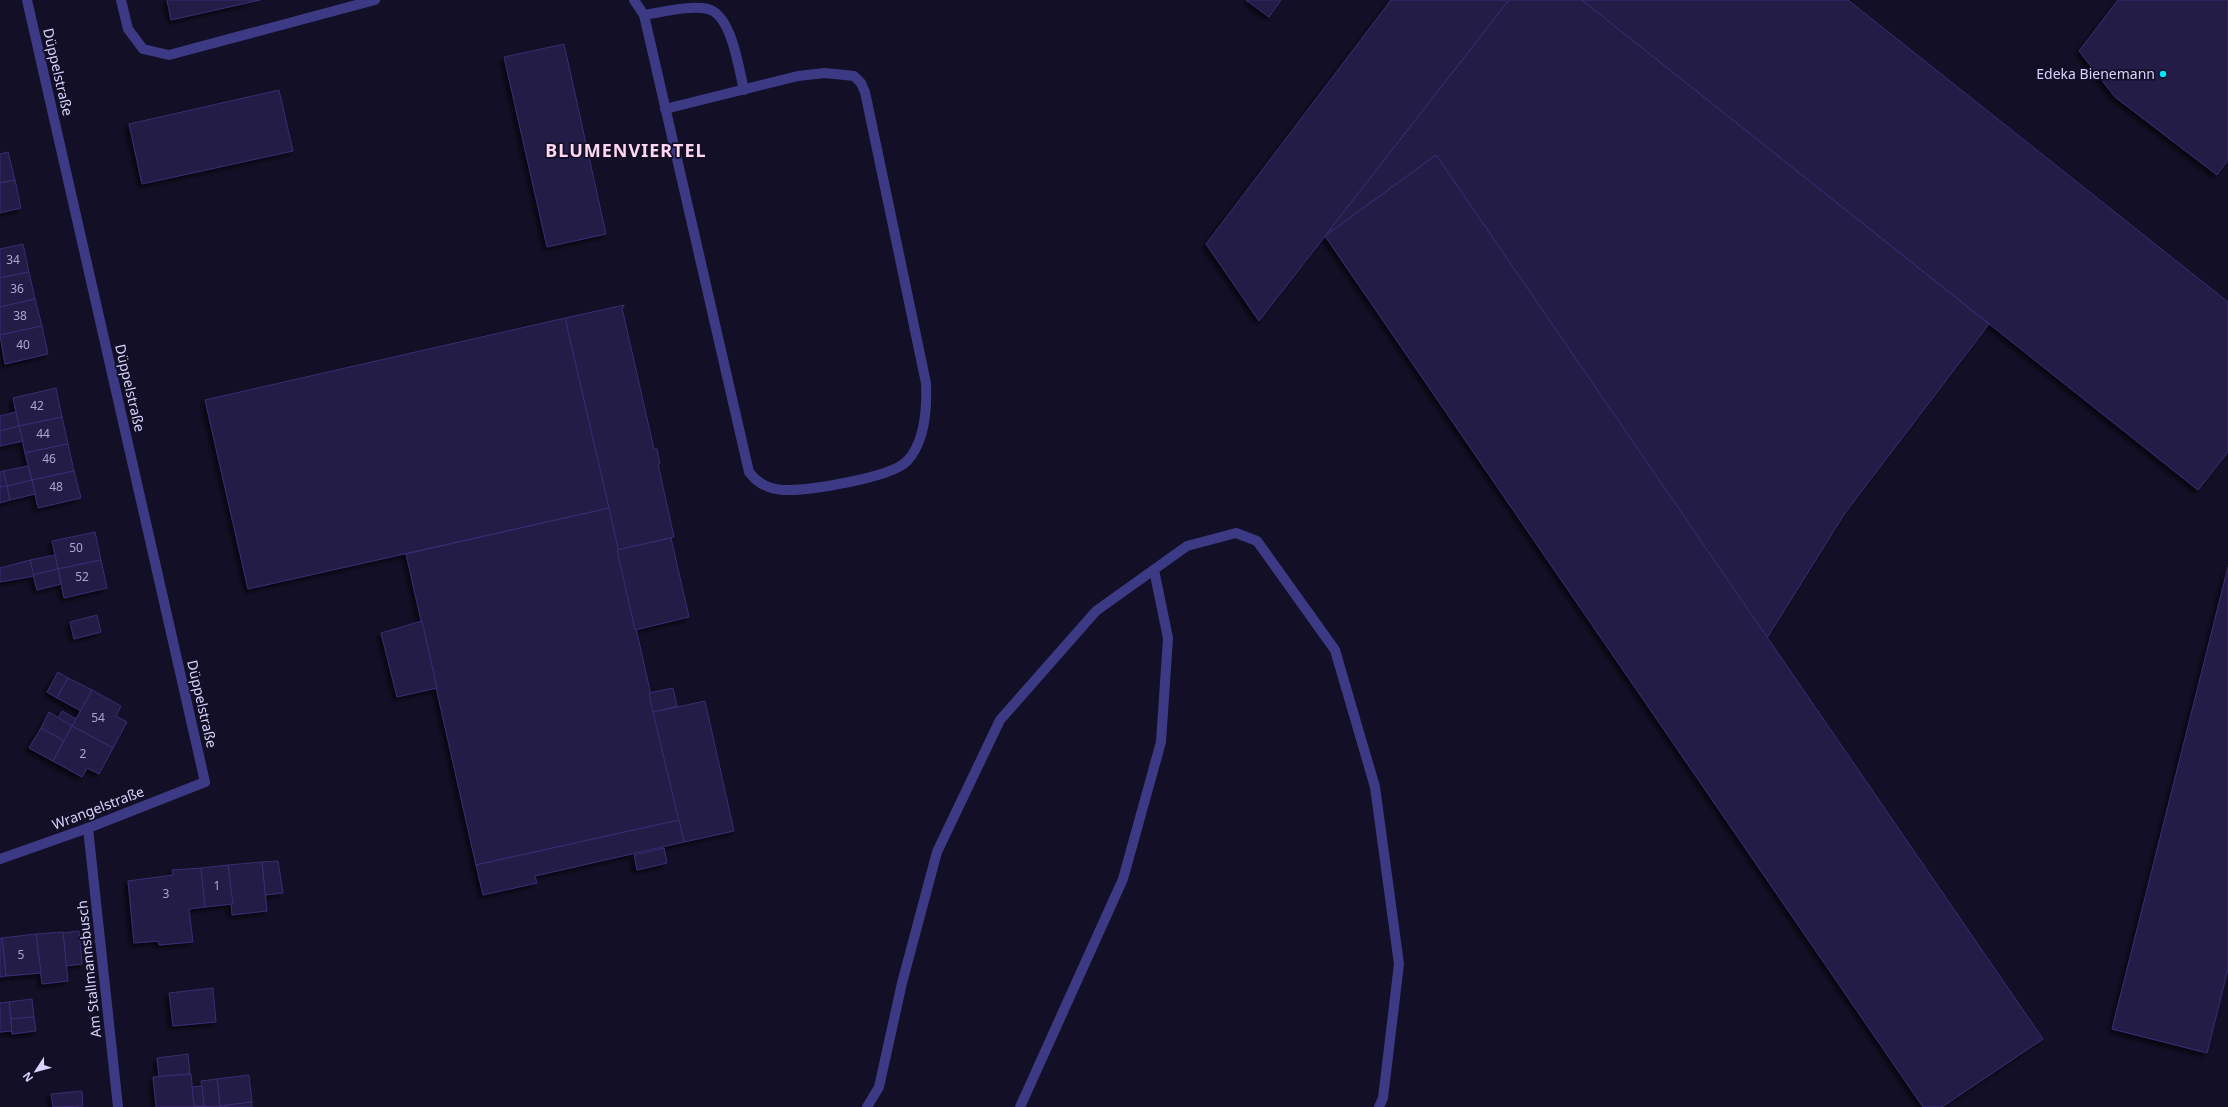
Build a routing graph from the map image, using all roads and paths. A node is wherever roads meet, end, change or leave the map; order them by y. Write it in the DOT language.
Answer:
graph roads {
  1 [pos="27,0"];
  2 [pos="121,0"];
  3 [pos="375,0"];
  4 [pos="634,0"];
  5 [pos="644,15"];
  6 [pos="744,90"];
  7 [pos="665,108"];
  8 [pos="1154,570"];
  9 [pos="205,782"];
  10 [pos="88,828"];
  11 [pos="0,859"];
  12 [pos="118,1107"];
  13 [pos="867,1107"];
  14 [pos="1020,1107"];
  15 [pos="1379,1107"];
  1 -- 9 [label="street, Düppelstraße"];
  2 -- 3 [label="street"];
  4 -- 5 [label="street"];
  5 -- 6 [label="street"];
  5 -- 7 [label="street"];
  6 -- 7 [label="street"];
  6 -- 7 [label="street"];
  8 -- 13 [label="street"];
  8 -- 14 [label="street"];
  8 -- 15 [label="street"];
  9 -- 10 [label="street, Wrangelstraße"];
  10 -- 11 [label="street, Wrangelstraße"];
  10 -- 12 [label="street, Am Stallmannsbusch"];
}
